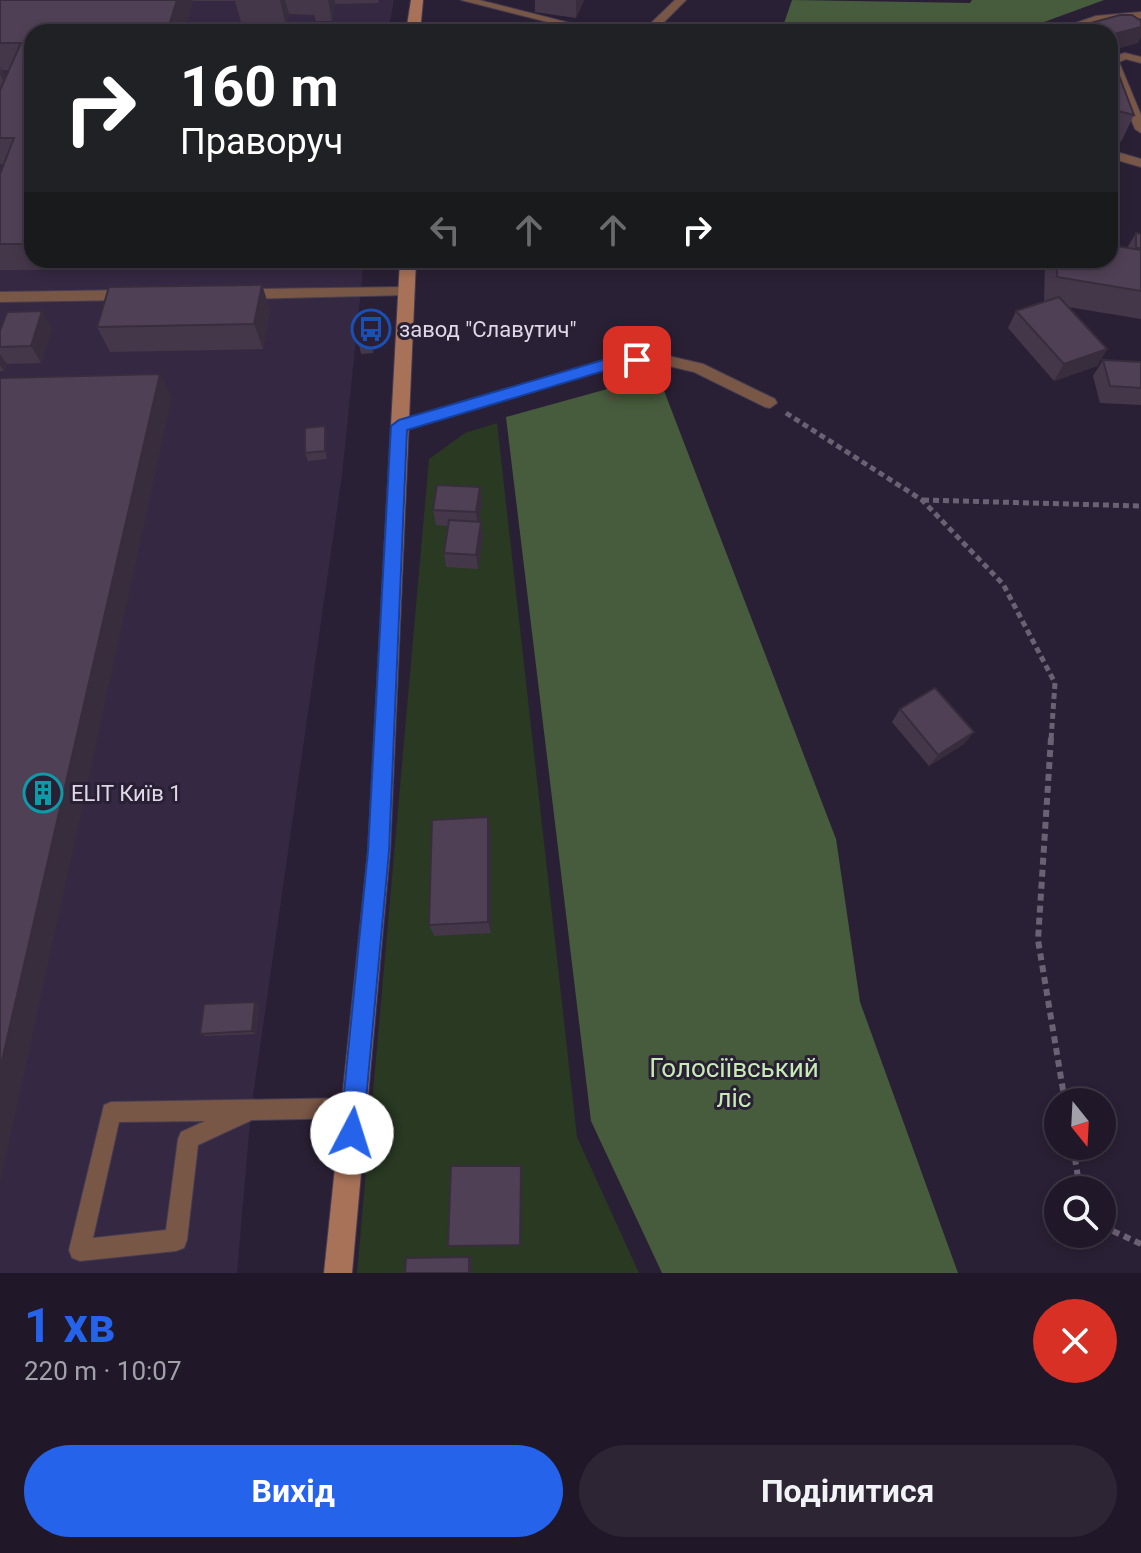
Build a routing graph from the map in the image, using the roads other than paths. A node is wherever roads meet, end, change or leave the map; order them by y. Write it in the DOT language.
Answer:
graph roads {
  1 [pos="417,0"];
  2 [pos="466,0"];
  3 [pos="681,0"];
  4 [pos="1141,15"];
  5 [pos="414,24"];
  6 [pos="566,24"];
  7 [pos="656,24"];
  8 [pos="1078,24"];
  9 [pos="1118,58"];
  10 [pos="1141,60"];
  11 [pos="1118,76"];
  12 [pos="1141,129"];
  13 [pos="1118,156"];
  14 [pos="1141,163"];
  15 [pos="407,268"];
  16 [pos="406,291"];
  17 [pos="222,294"];
  18 [pos="143,295"];
  19 [pos="0,297"];
  20 [pos="770,403"];
  21 [pos="399,426"];
  22 [pos="354,1108"];
  23 [pos="251,1110"];
  24 [pos="338,1273"];
  1 -- 5 [label="street"];
  2 -- 6 [label="lane"];
  3 -- 7 [label="lane"];
  4 -- 8 [label="lane"];
  9 -- 10 [label="lane"];
  11 -- 12 [label="lane"];
  13 -- 14 [label="lane"];
  15 -- 16 [label="street"];
  16 -- 17 [label="lane"];
  16 -- 21 [label="street"];
  18 -- 19 [label="lane"];
  20 -- 21 [label="lane"];
  21 -- 22 [label="street"];
  22 -- 23 [label="lane"];
  22 -- 24 [label="street"];
  23 -- 23 [label="lane"];
}
